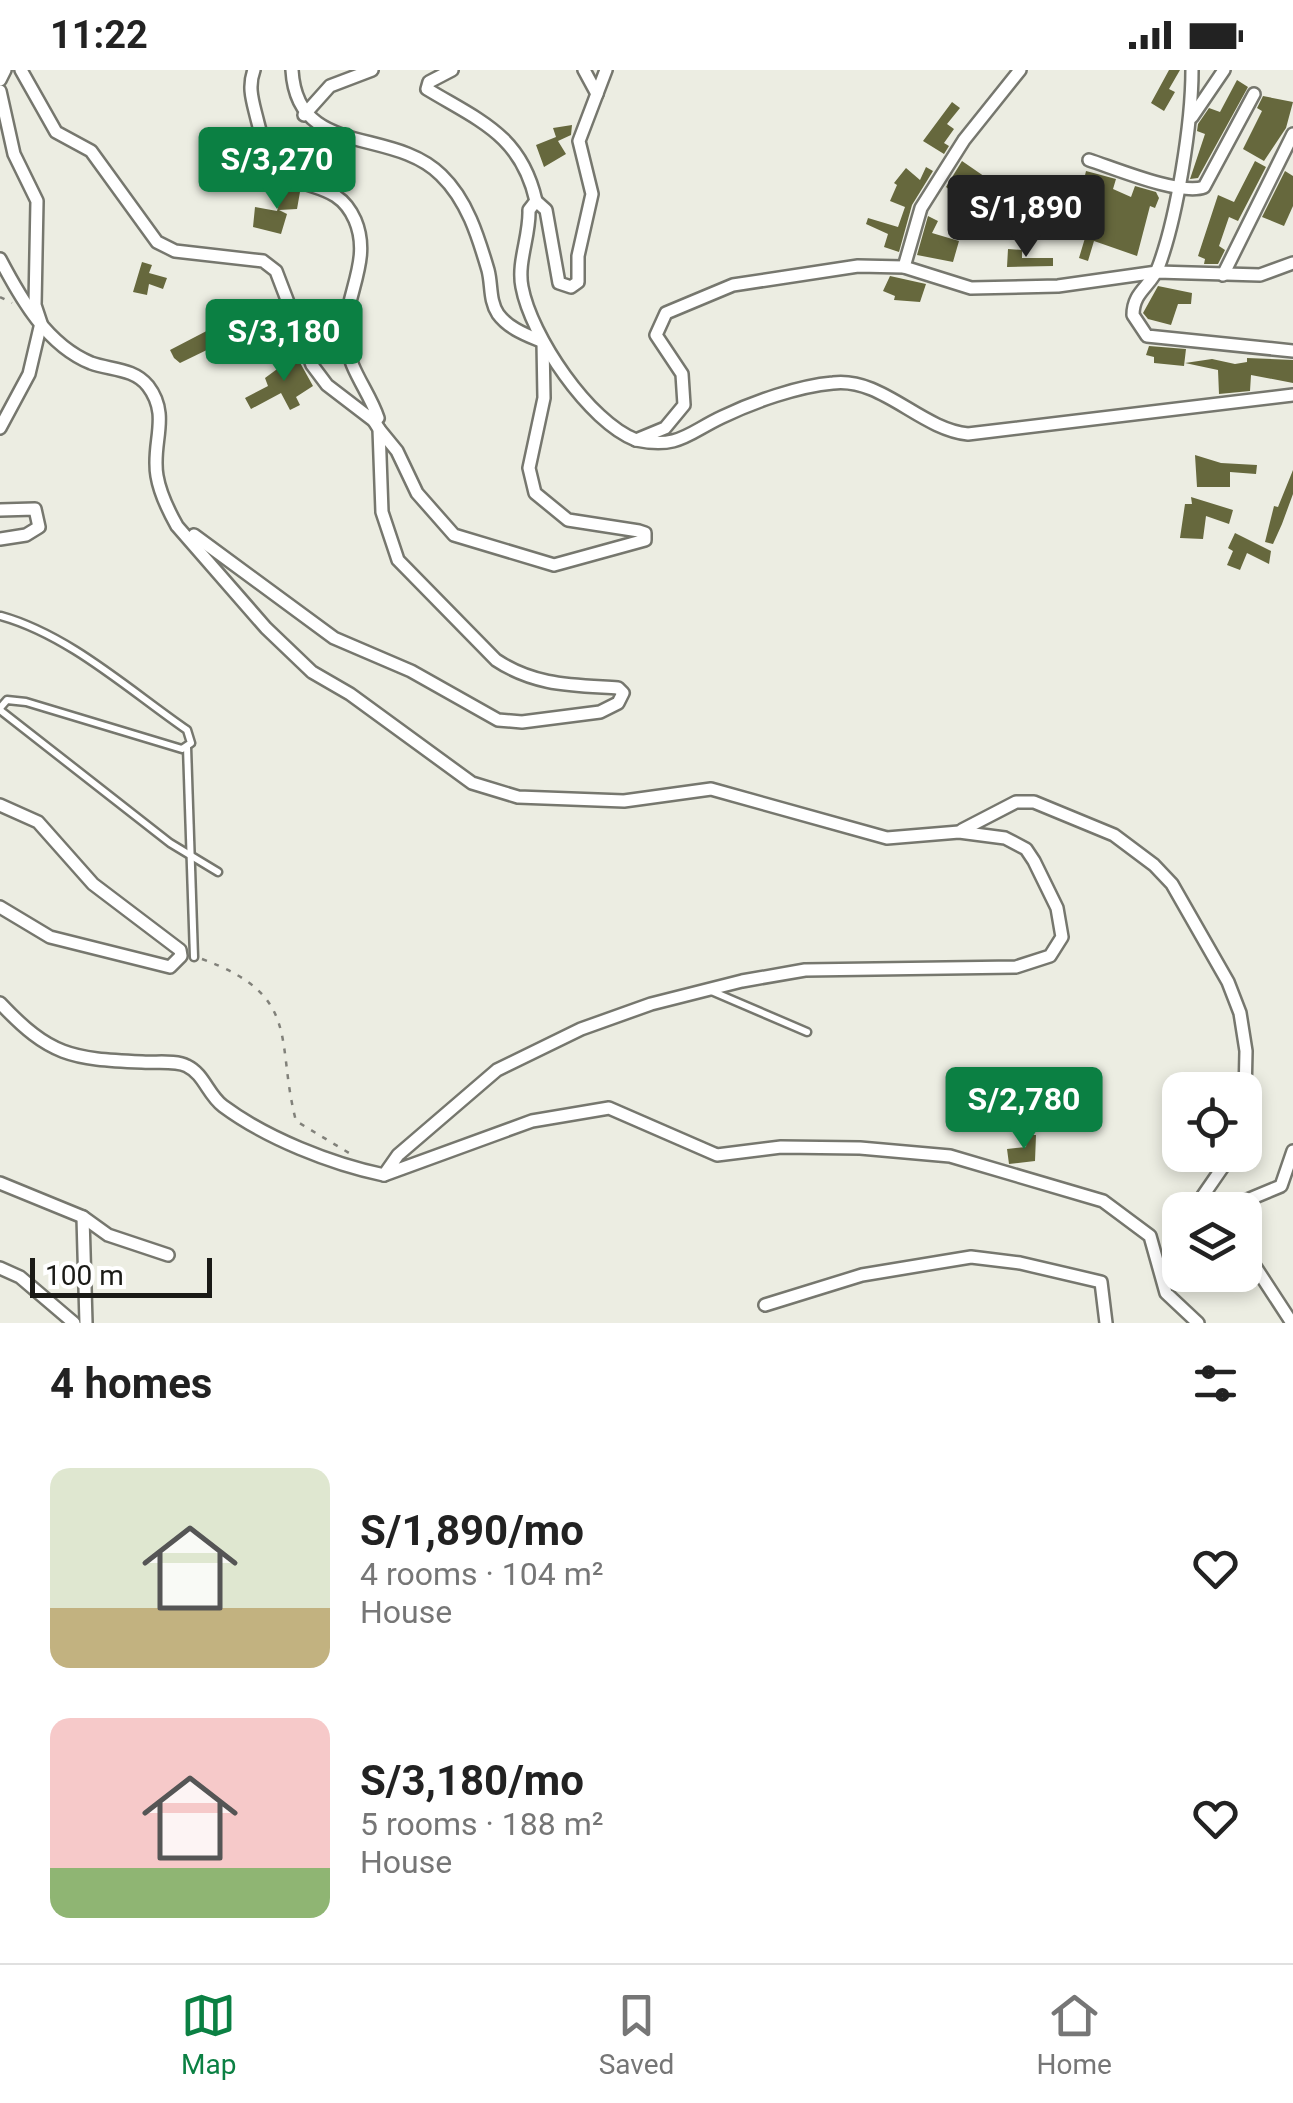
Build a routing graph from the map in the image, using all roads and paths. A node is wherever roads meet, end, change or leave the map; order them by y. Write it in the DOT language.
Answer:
graph roads {
  1 [pos="5,70"];
  2 [pos="22,70"];
  3 [pos="254,70"];
  4 [pos="292,70"];
  5 [pos="372,70"];
  6 [pos="452,70"];
  7 [pos="584,70"];
  8 [pos="606,70"];
  9 [pos="1020,70"];
  10 [pos="1192,70"];
  11 [pos="1224,70"];
  12 [pos="0,80"];
  13 [pos="0,92"];
  14 [pos="597,94"];
  15 [pos="1254,94"];
  16 [pos="304,115"];
  17 [pos="1192,117"];
  18 [pos="1293,134"];
  19 [pos="1089,160"];
  20 [pos="1176,186"];
  21 [pos="536,201"];
  22 [pos="0,260"];
  23 [pos="1293,263"];
  24 [pos="904,266"];
  25 [pos="1157,272"];
  26 [pos="1224,275"];
  27 [pos="41,323"];
  28 [pos="543,342"];
  29 [pos="1293,351"];
  30 [pos="1293,395"];
  31 [pos="377,425"];
  32 [pos="0,428"];
  33 [pos="636,440"];
  34 [pos="0,510"];
  35 [pos="173,518"];
  36 [pos="0,539"];
  37 [pos="1,616"];
  38 [pos="0,709"];
  39 [pos="187,747"];
  40 [pos="0,805"];
  41 [pos="959,832"];
  42 [pos="189,855"];
  43 [pos="218,872"];
  44 [pos="0,907"];
  45 [pos="194,958"];
  46 [pos="708,989"];
  47 [pos="0,1003"];
  48 [pos="807,1032"];
  49 [pos="1246,1072"];
  50 [pos="1293,1151"];
  51 [pos="354,1156"];
  52 [pos="384,1174"];
  53 [pos="0,1182"];
  54 [pos="1262,1194"];
  55 [pos="83,1216"];
  56 [pos="168,1255"];
  57 [pos="0,1268"];
  58 [pos="1262,1277"];
  59 [pos="765,1305"];
  60 [pos="74,1323"];
  61 [pos="86,1323"];
  62 [pos="1106,1323"];
  63 [pos="1198,1323"];
  64 [pos="1292,1323"];
  1 -- 12 [label="street"];
  2 -- 31 [label="street"];
  3 -- 31 [label="street"];
  4 -- 16 [label="street"];
  5 -- 16 [label="street"];
  6 -- 21 [label="street"];
  7 -- 14 [label="street"];
  8 -- 14 [label="street"];
  9 -- 24 [label="street"];
  10 -- 17 [label="street"];
  11 -- 17 [label="street"];
  13 -- 27 [label="street"];
  14 -- 21 [label="street"];
  15 -- 20 [label="street"];
  16 -- 28 [label="street"];
  17 -- 20 [label="street"];
  18 -- 26 [label="street"];
  19 -- 20 [label="street"];
  20 -- 25 [label="street"];
  21 -- 28 [label="street"];
  22 -- 27 [label="street"];
  23 -- 26 [label="street"];
  24 -- 25 [label="street"];
  24 -- 33 [label="street"];
  25 -- 26 [label="street"];
  25 -- 29 [label="street"];
  27 -- 32 [label="street"];
  27 -- 35 [label="street"];
  28 -- 31 [label="street"];
  28 -- 33 [label="street"];
  30 -- 33 [label="street"];
  31 -- 35 [label="street"];
  34 -- 36 [label="street"];
  35 -- 41 [label="street"];
  37 -- 39 [label="lane"];
  38 -- 39 [label="lane"];
  38 -- 42 [label="lane"];
  39 -- 42 [label="lane"];
  40 -- 44 [label="street"];
  41 -- 46 [label="street"];
  41 -- 49 [label="street"];
  42 -- 43 [label="lane"];
  42 -- 45 [label="lane"];
  45 -- 51 [label="path"];
  46 -- 48 [label="lane"];
  46 -- 52 [label="street"];
  47 -- 52 [label="street"];
  50 -- 54 [label="street"];
  52 -- 63 [label="street"];
  53 -- 55 [label="street"];
  55 -- 56 [label="street"];
  55 -- 61 [label="street"];
  57 -- 60 [label="street"];
  58 -- 64 [label="street"];
  59 -- 62 [label="street"];
}
